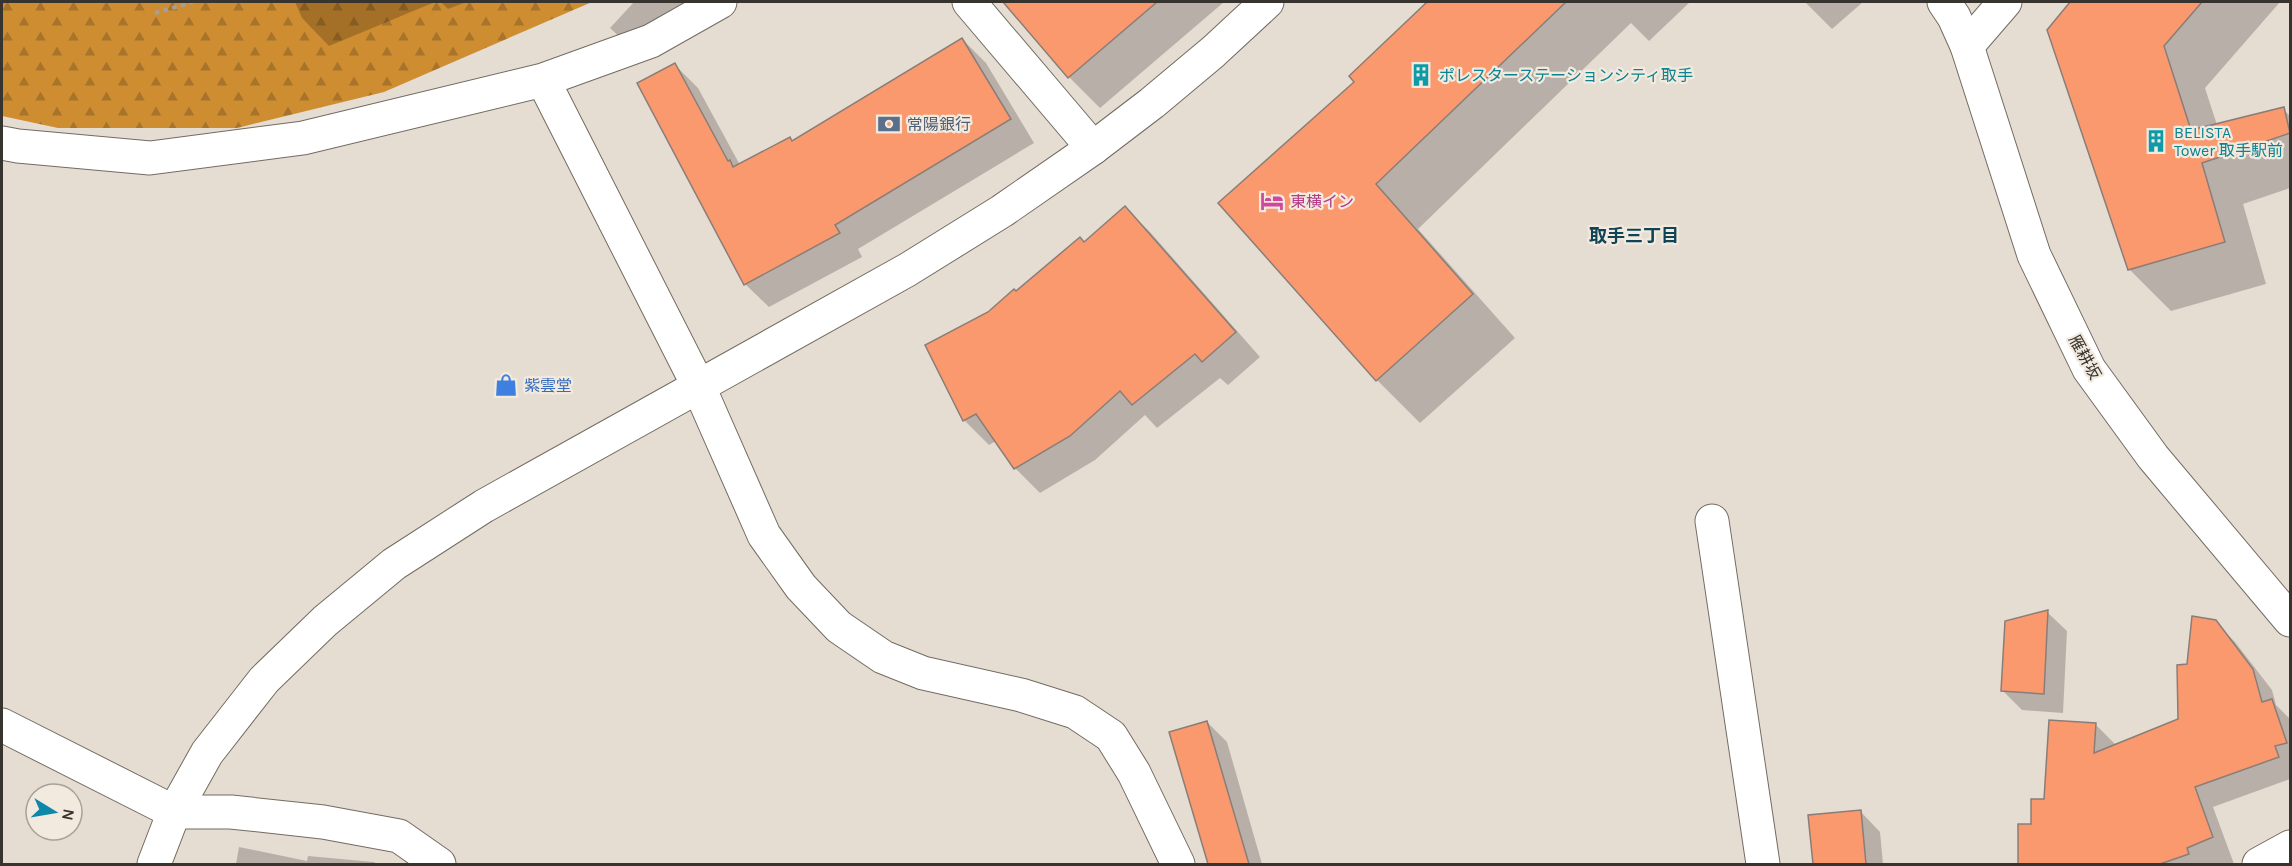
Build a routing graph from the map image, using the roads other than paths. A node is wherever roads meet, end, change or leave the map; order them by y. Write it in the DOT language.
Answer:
graph roads {
  1 [pos="720,2"];
  2 [pos="969,2"];
  3 [pos="1267,2"];
  4 [pos="1944,2"];
  5 [pos="2005,2"];
  6 [pos="1967,46"];
  7 [pos="543,80"];
  8 [pos="2,143"];
  9 [pos="1092,148"];
  10 [pos="698,385"];
  11 [pos="1712,521"];
  12 [pos="2290,620"];
  13 [pos="2,725"];
  14 [pos="174,812"];
  15 [pos="2290,848"];
  16 [pos="154,864"];
  17 [pos="439,864"];
  18 [pos="1178,864"];
  19 [pos="1763,864"];
  20 [pos="2259,864"];
  1 -- 7 [label="street"];
  2 -- 9 [label="street"];
  3 -- 9 [label="street"];
  4 -- 6 [label="street, 雁耕坂"];
  5 -- 6 [label="street"];
  6 -- 12 [label="street, 雁耕坂"];
  7 -- 8 [label="street"];
  7 -- 10 [label="street"];
  9 -- 10 [label="street"];
  10 -- 14 [label="street"];
  10 -- 18 [label="street"];
  11 -- 19 [label="street"];
  13 -- 14 [label="street"];
  14 -- 16 [label="street"];
  14 -- 17 [label="street"];
  15 -- 20 [label="street"];
}
